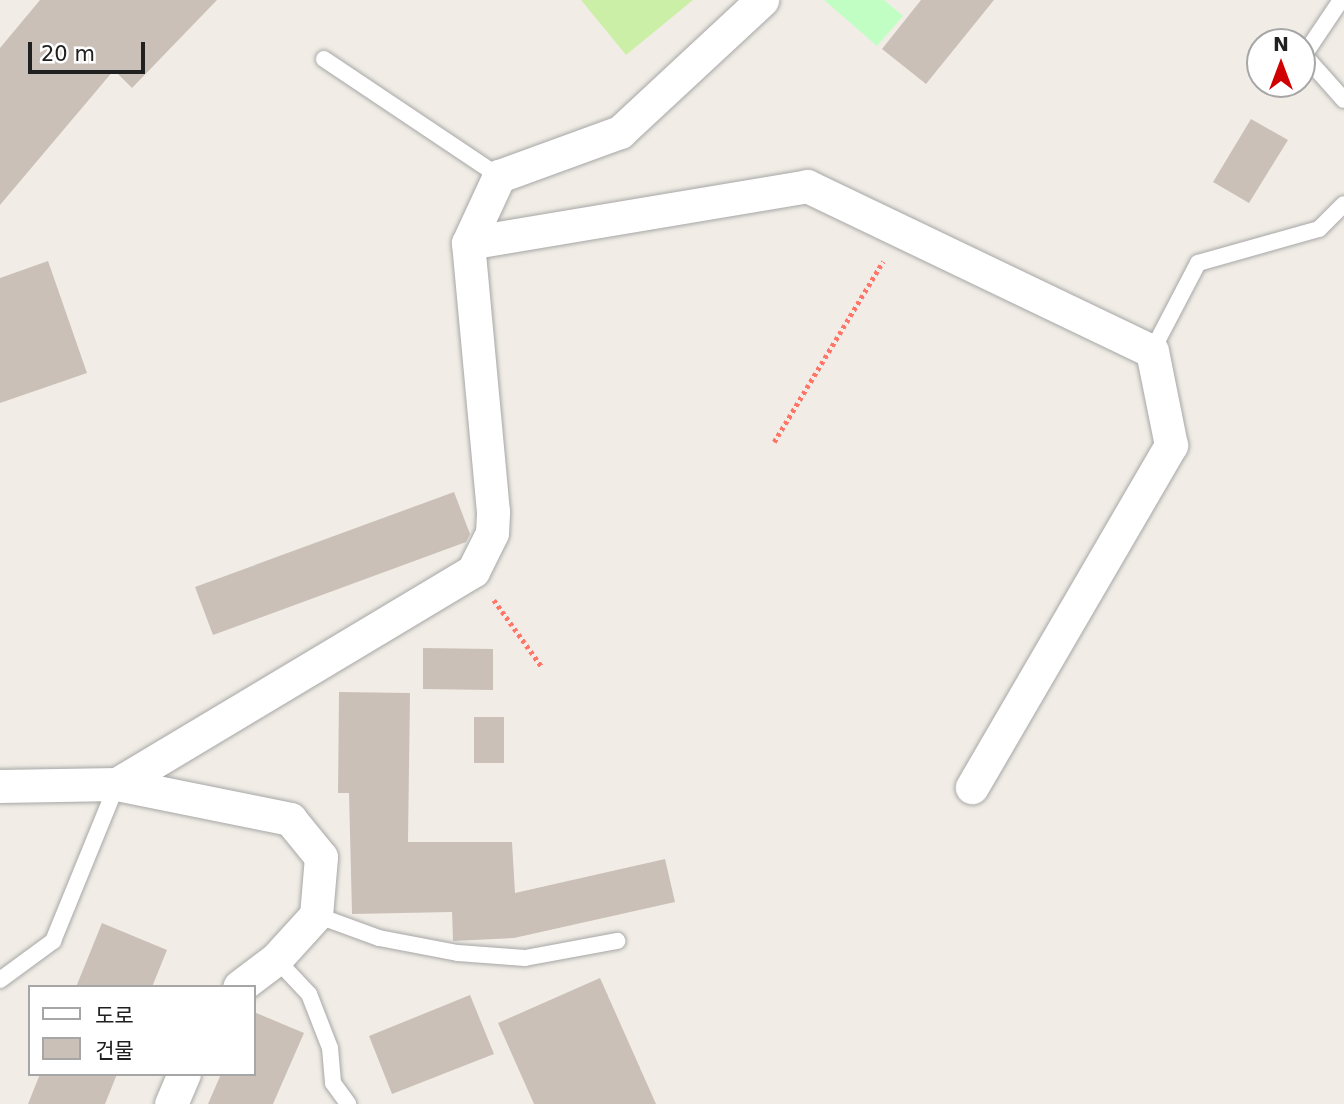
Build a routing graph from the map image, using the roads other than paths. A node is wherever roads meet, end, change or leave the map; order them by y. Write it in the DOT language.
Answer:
graph roads {
  1 [pos="762,0"];
  2 [pos="1341,0"];
  3 [pos="324,59"];
  4 [pos="1344,100"];
  5 [pos="499,176"];
  6 [pos="1344,204"];
  7 [pos="468,243"];
  8 [pos="1152,351"];
  9 [pos="117,784"];
  10 [pos="0,786"];
  11 [pos="972,787"];
  12 [pos="316,915"];
  13 [pos="617,941"];
  14 [pos="276,959"];
  15 [pos="0,980"];
  16 [pos="242,985"];
  17 [pos="183,1076"];
  18 [pos="170,1104"];
  19 [pos="348,1104"];
  1 -- 5 [label="street"];
  2 -- 4 [label="lane"];
  3 -- 5 [label="lane"];
  5 -- 7 [label="street"];
  6 -- 8 [label="lane"];
  7 -- 8 [label="street"];
  7 -- 9 [label="street"];
  8 -- 11 [label="street"];
  9 -- 10 [label="street"];
  9 -- 12 [label="street"];
  9 -- 15 [label="lane"];
  12 -- 13 [label="lane"];
  12 -- 14 [label="street"];
  14 -- 16 [label="street"];
  14 -- 19 [label="lane"];
  17 -- 18 [label="street"];
}
